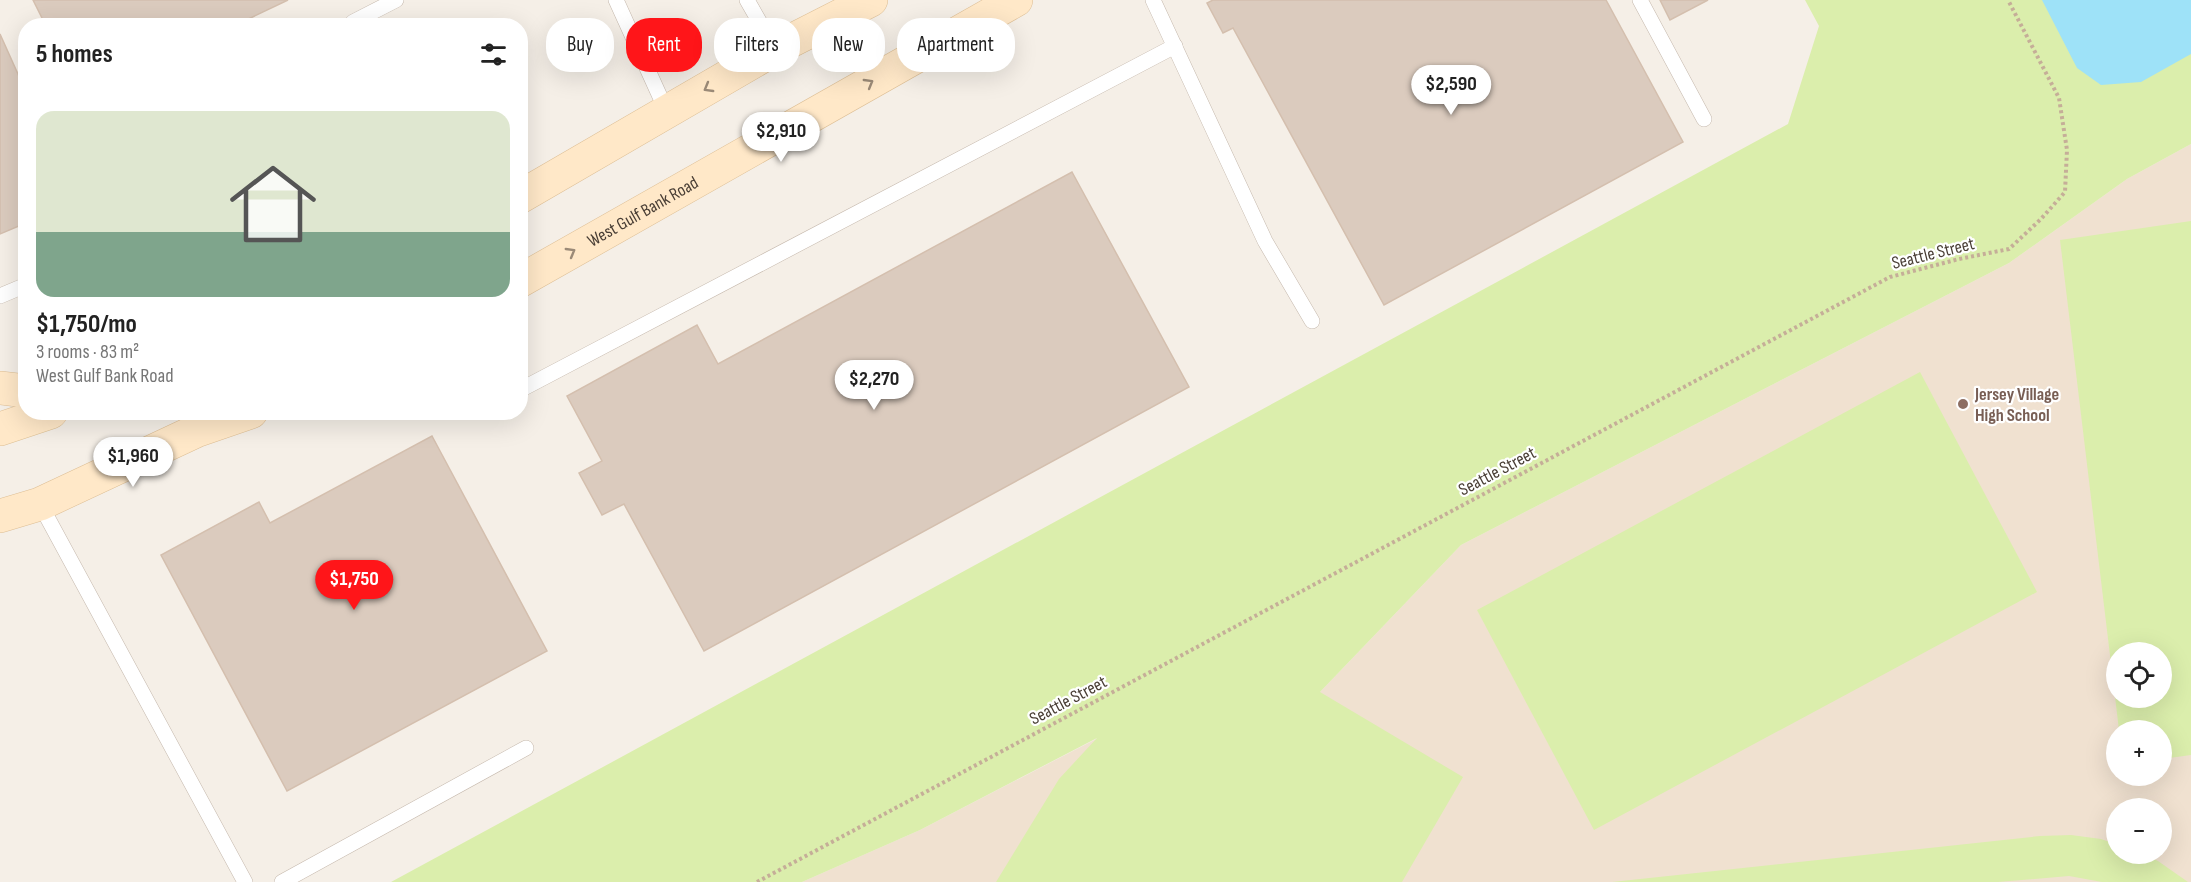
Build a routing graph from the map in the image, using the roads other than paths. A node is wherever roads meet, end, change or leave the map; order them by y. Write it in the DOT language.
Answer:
graph roads {
  1 [pos="396,0"];
  2 [pos="616,0"];
  3 [pos="747,0"];
  4 [pos="871,0"];
  5 [pos="1016,0"];
  6 [pos="1153,0"];
  7 [pos="1640,0"];
  8 [pos="361,18"];
  9 [pos="757,18"];
  10 [pos="800,37"];
  11 [pos="1174,46"];
  12 [pos="737,72"];
  13 [pos="667,112"];
  14 [pos="1704,119"];
  15 [pos="528,191"];
  16 [pos="528,276"];
  17 [pos="18,288"];
  18 [pos="0,296"];
  19 [pos="1312,321"];
  20 [pos="528,386"];
  21 [pos="0,388"];
  22 [pos="18,390"];
  23 [pos="27,420"];
  24 [pos="227,420"];
  25 [pos="0,429"];
  26 [pos="40,504"];
  27 [pos="0,516"];
  28 [pos="0,541"];
  29 [pos="526,748"];
  30 [pos="245,882"];
  31 [pos="282,882"];
  1 -- 8 [label="lane"];
  2 -- 13 [label="lane"];
  3 -- 9 [label="lane"];
  4 -- 10 [label="street"];
  16 -- 5 [label="street, West Gulf Bank Road, one-way"];
  6 -- 11 [label="lane"];
  7 -- 14 [label="lane"];
  11 -- 19 [label="lane"];
  11 -- 20 [label="lane"];
  12 -- 13 [label="street, one-way"];
  13 -- 15 [label="street"];
  17 -- 18 [label="lane"];
  21 -- 22 [label="street"];
  23 -- 25 [label="street"];
  24 -- 26 [label="street"];
  26 -- 27 [label="street"];
  26 -- 28 [label="street"];
  26 -- 30 [label="lane"];
  29 -- 31 [label="lane"];
}
